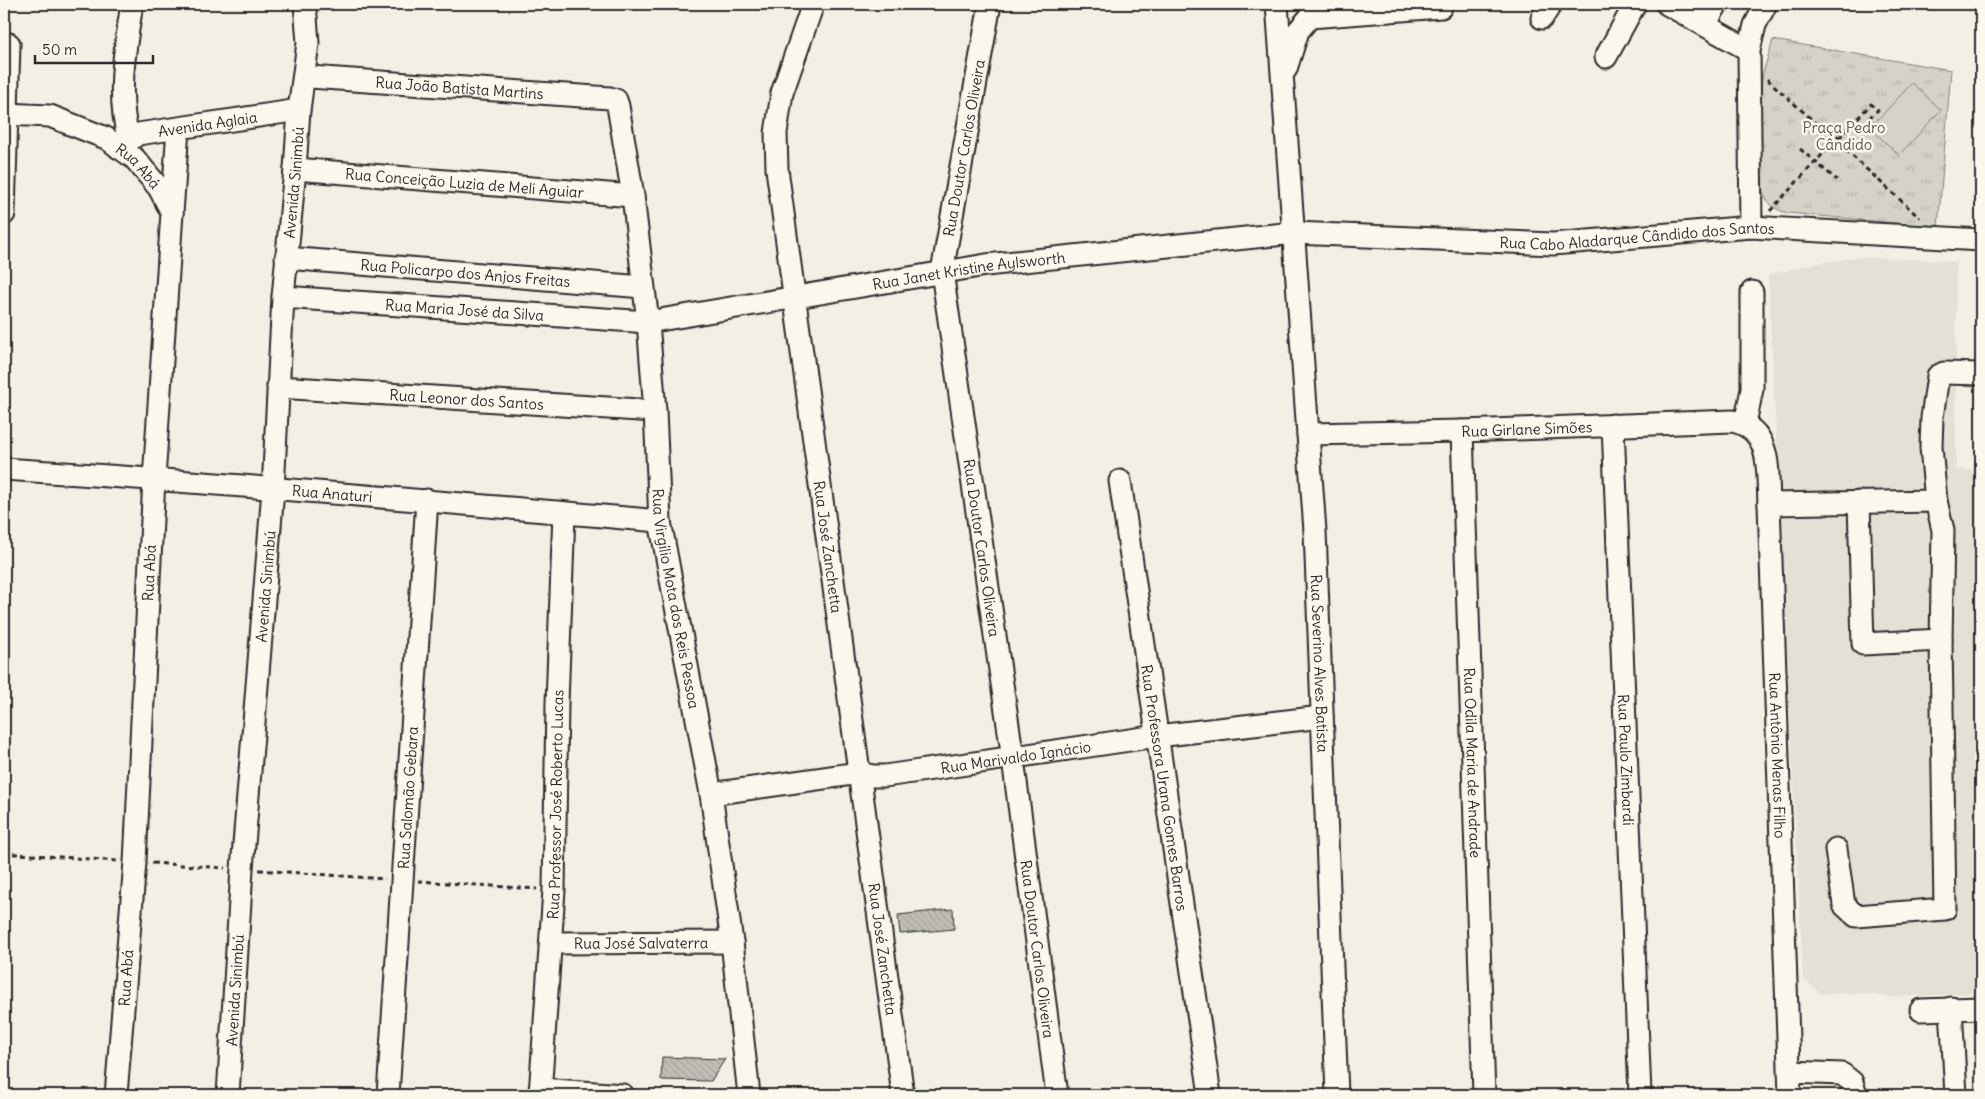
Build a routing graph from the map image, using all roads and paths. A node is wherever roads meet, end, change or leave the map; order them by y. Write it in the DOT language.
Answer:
graph roads {
  1 [pos="132,4"];
  2 [pos="305,4"];
  3 [pos="813,4"];
  4 [pos="990,4"];
  5 [pos="1277,4"];
  6 [pos="1635,4"];
  7 [pos="1667,4"];
  8 [pos="1717,4"];
  9 [pos="1766,4"];
  10 [pos="1388,7"];
  11 [pos="1441,7"];
  12 [pos="1705,25"];
  13 [pos="9,44"];
  14 [pos="1749,50"];
  15 [pos="1606,57"];
  16 [pos="1761,74"];
  17 [pos="304,78"];
  18 [pos="1283,79"];
  19 [pos="616,100"];
  20 [pos="299,110"];
  21 [pos="6,113"];
  22 [pos="1874,123"];
  23 [pos="178,128"];
  24 [pos="1831,137"];
  25 [pos="1839,138"];
  26 [pos="124,144"];
  27 [pos="1839,144"];
  28 [pos="1831,145"];
  29 [pos="1800,149"];
  30 [pos="1815,162"];
  31 [pos="295,169"];
  32 [pos="1837,180"];
  33 [pos="633,196"];
  34 [pos="1769,211"];
  35 [pos="172,213"];
  36 [pos="4,214"];
  37 [pos="1923,222"];
  38 [pos="1750,227"];
  39 [pos="1294,233"];
  40 [pos="1981,240"];
  41 [pos="286,258"];
  42 [pos="942,272"];
  43 [pos="643,287"];
  44 [pos="1752,292"];
  45 [pos="283,297"];
  46 [pos="795,298"];
  47 [pos="648,322"];
  48 [pos="1981,374"];
  49 [pos="278,387"];
  50 [pos="655,411"];
  51 [pos="1745,424"];
  52 [pos="1613,425"];
  53 [pos="1462,431"];
  54 [pos="1308,434"];
  55 [pos="4,470"];
  56 [pos="154,479"];
  57 [pos="1120,481"];
  58 [pos="273,490"];
  59 [pos="427,500"];
  60 [pos="1936,501"];
  61 [pos="1859,502"];
  62 [pos="1769,504"];
  63 [pos="564,513"];
  64 [pos="660,521"];
  65 [pos="1941,640"];
  66 [pos="1322,717"];
  67 [pos="1157,736"];
  68 [pos="1013,759"];
  69 [pos="859,772"];
  70 [pos="711,794"];
  71 [pos="1836,850"];
  72 [pos="4,853"];
  73 [pos="134,862"];
  74 [pos="242,869"];
  75 [pos="401,880"];
  76 [pos="554,890"];
  77 [pos="732,942"];
  78 [pos="551,943"];
  79 [pos="1952,1008"];
  80 [pos="1981,1008"];
  81 [pos="1921,1010"];
  82 [pos="1789,1072"];
  83 [pos="540,1092"];
  84 [pos="116,1095"];
  85 [pos="228,1095"];
  86 [pos="388,1095"];
  87 [pos="623,1095"];
  88 [pos="749,1095"];
  89 [pos="903,1095"];
  90 [pos="1057,1095"];
  91 [pos="1210,1095"];
  92 [pos="1337,1095"];
  93 [pos="1484,1095"];
  94 [pos="1640,1095"];
  95 [pos="1790,1095"];
  96 [pos="1856,1095"];
  97 [pos="1956,1095"];
  1 -- 26 [label="street"];
  2 -- 17 [label="street, Avenida Sinimbú"];
  3 -- 46 [label="street, Rua José Zanchetta"];
  4 -- 42 [label="street, Rua Doutor Carlos Oliveira"];
  5 -- 18 [label="street, Rua Severino Alves Batista"];
  6 -- 15 [label="street"];
  7 -- 12 [label="street"];
  8 -- 12 [label="street"];
  9 -- 14 [label="street"];
  10 -- 11 [label="street"];
  10 -- 18 [label="street"];
  12 -- 14 [label="street"];
  13 -- 21 [label="street"];
  14 -- 38 [label="street"];
  16 -- 24 [label="path"];
  17 -- 19 [label="street, Rua João Batista Martins"];
  17 -- 20 [label="street, Avenida Sinimbú"];
  18 -- 39 [label="street, Rua Severino Alves Batista"];
  19 -- 33 [label="street, Rua Virgílio Mota dos Reis Pessoa"];
  20 -- 23 [label="street, Avenida Aglaia"];
  20 -- 31 [label="street, Avenida Sinimbú"];
  21 -- 26 [label="street, Rua Abá"];
  21 -- 36 [label="street"];
  22 -- 25 [label="path"];
  23 -- 26 [label="street, Avenida Aglaia"];
  23 -- 35 [label="street"];
  24 -- 25 [label="path"];
  24 -- 28 [label="path"];
  25 -- 27 [label="path"];
  26 -- 35 [label="street, Rua Abá"];
  27 -- 28 [label="path"];
  27 -- 37 [label="path"];
  28 -- 30 [label="path"];
  29 -- 30 [label="path"];
  30 -- 32 [label="path"];
  30 -- 34 [label="path"];
  31 -- 33 [label="street, Rua Conceição Luzia de Meli Aguiar"];
  31 -- 41 [label="street, Avenida Sinimbú"];
  33 -- 43 [label="street, Rua Virgílio Mota dos Reis Pessoa"];
  35 -- 56 [label="street, Rua Abá"];
  38 -- 39 [label="street, Rua Cabo Aladarque Cândido dos Santos"];
  38 -- 40 [label="street, Rua Cabo Aladarque Cândido dos Santos"];
  39 -- 42 [label="street, Rua Janet Kristine Aylsworth"];
  39 -- 54 [label="street, Rua Severino Alves Batista"];
  41 -- 43 [label="street, Rua Policarpo dos Anjos Freitas"];
  41 -- 45 [label="street, Avenida Sinimbú"];
  42 -- 46 [label="street, Rua Janet Kristine Aylsworth"];
  42 -- 68 [label="street, Rua Doutor Carlos Oliveira"];
  43 -- 47 [label="street, Rua Virgílio Mota dos Reis Pessoa"];
  44 -- 51 [label="street"];
  45 -- 47 [label="street, Rua Maria José da Silva"];
  45 -- 49 [label="street, Avenida Sinimbú"];
  46 -- 47 [label="street, Rua Janet Kristine Aylsworth"];
  46 -- 69 [label="street, Rua José Zanchetta"];
  47 -- 50 [label="street, Rua Virgílio Mota dos Reis Pessoa"];
  48 -- 60 [label="street"];
  49 -- 50 [label="street, Rua Leonor dos Santos"];
  49 -- 58 [label="street, Avenida Sinimbú"];
  50 -- 64 [label="street, Rua Virgílio Mota dos Reis Pessoa"];
  51 -- 52 [label="street, Rua Girlane Simões"];
  51 -- 62 [label="street, Rua Antônio Menas Filho"];
  52 -- 53 [label="street, Rua Girlane Simões"];
  52 -- 94 [label="street, Rua Paulo Zimbardi"];
  53 -- 54 [label="street, Rua Girlane Simões"];
  53 -- 93 [label="street, Rua Odila Maria de Andrade"];
  54 -- 66 [label="street, Rua Severino Alves Batista"];
  55 -- 56 [label="street, Rua Anaturi"];
  56 -- 58 [label="street, Rua Anaturi"];
  56 -- 73 [label="street, Rua Abá"];
  57 -- 67 [label="street, Rua Professora Urana Gomes Barros"];
  58 -- 59 [label="street, Rua Anaturi"];
  58 -- 74 [label="street, Avenida Sinimbú"];
  59 -- 63 [label="street, Rua Anaturi"];
  59 -- 75 [label="street, Rua Salomão Gebara"];
  60 -- 61 [label="street"];
  60 -- 65 [label="street"];
  61 -- 62 [label="street"];
  61 -- 65 [label="street"];
  62 -- 82 [label="street, Rua Antônio Menas Filho"];
  63 -- 64 [label="street, Rua Anaturi"];
  63 -- 76 [label="street, Rua Professor José Roberto Lucas"];
  64 -- 70 [label="street, Rua Virgílio Mota dos Reis Pessoa"];
  65 -- 71 [label="street"];
  66 -- 67 [label="street, Rua Marivaldo Ignácio"];
  66 -- 92 [label="street, Rua Severino Alves Batista"];
  67 -- 68 [label="street, Rua Marivaldo Ignácio"];
  67 -- 91 [label="street, Rua Professora Urana Gomes Barros"];
  68 -- 69 [label="street, Rua Marivaldo Ignácio"];
  68 -- 90 [label="street, Rua Doutor Carlos Oliveira"];
  69 -- 70 [label="street, Rua Marivaldo Ignácio"];
  69 -- 89 [label="street, Rua José Zanchetta"];
  70 -- 77 [label="street, Rua Virgílio Mota dos Reis Pessoa"];
  72 -- 73 [label="path"];
  73 -- 74 [label="path"];
  73 -- 84 [label="street, Rua Abá"];
  74 -- 75 [label="path"];
  74 -- 85 [label="street, Avenida Sinimbú"];
  75 -- 76 [label="path"];
  75 -- 86 [label="street, Rua Salomão Gebara"];
  76 -- 78 [label="street, Rua Professor José Roberto Lucas"];
  77 -- 78 [label="street, Rua José Salvaterra"];
  77 -- 88 [label="street, Rua Virgílio Mota dos Reis Pessoa"];
  78 -- 83 [label="street, Rua Professor José Roberto Lucas"];
  79 -- 80 [label="street"];
  79 -- 81 [label="street"];
  79 -- 97 [label="street"];
  82 -- 95 [label="street, Rua Antônio Menas Filho"];
  82 -- 96 [label="street"];
  83 -- 87 [label="street"];
}
